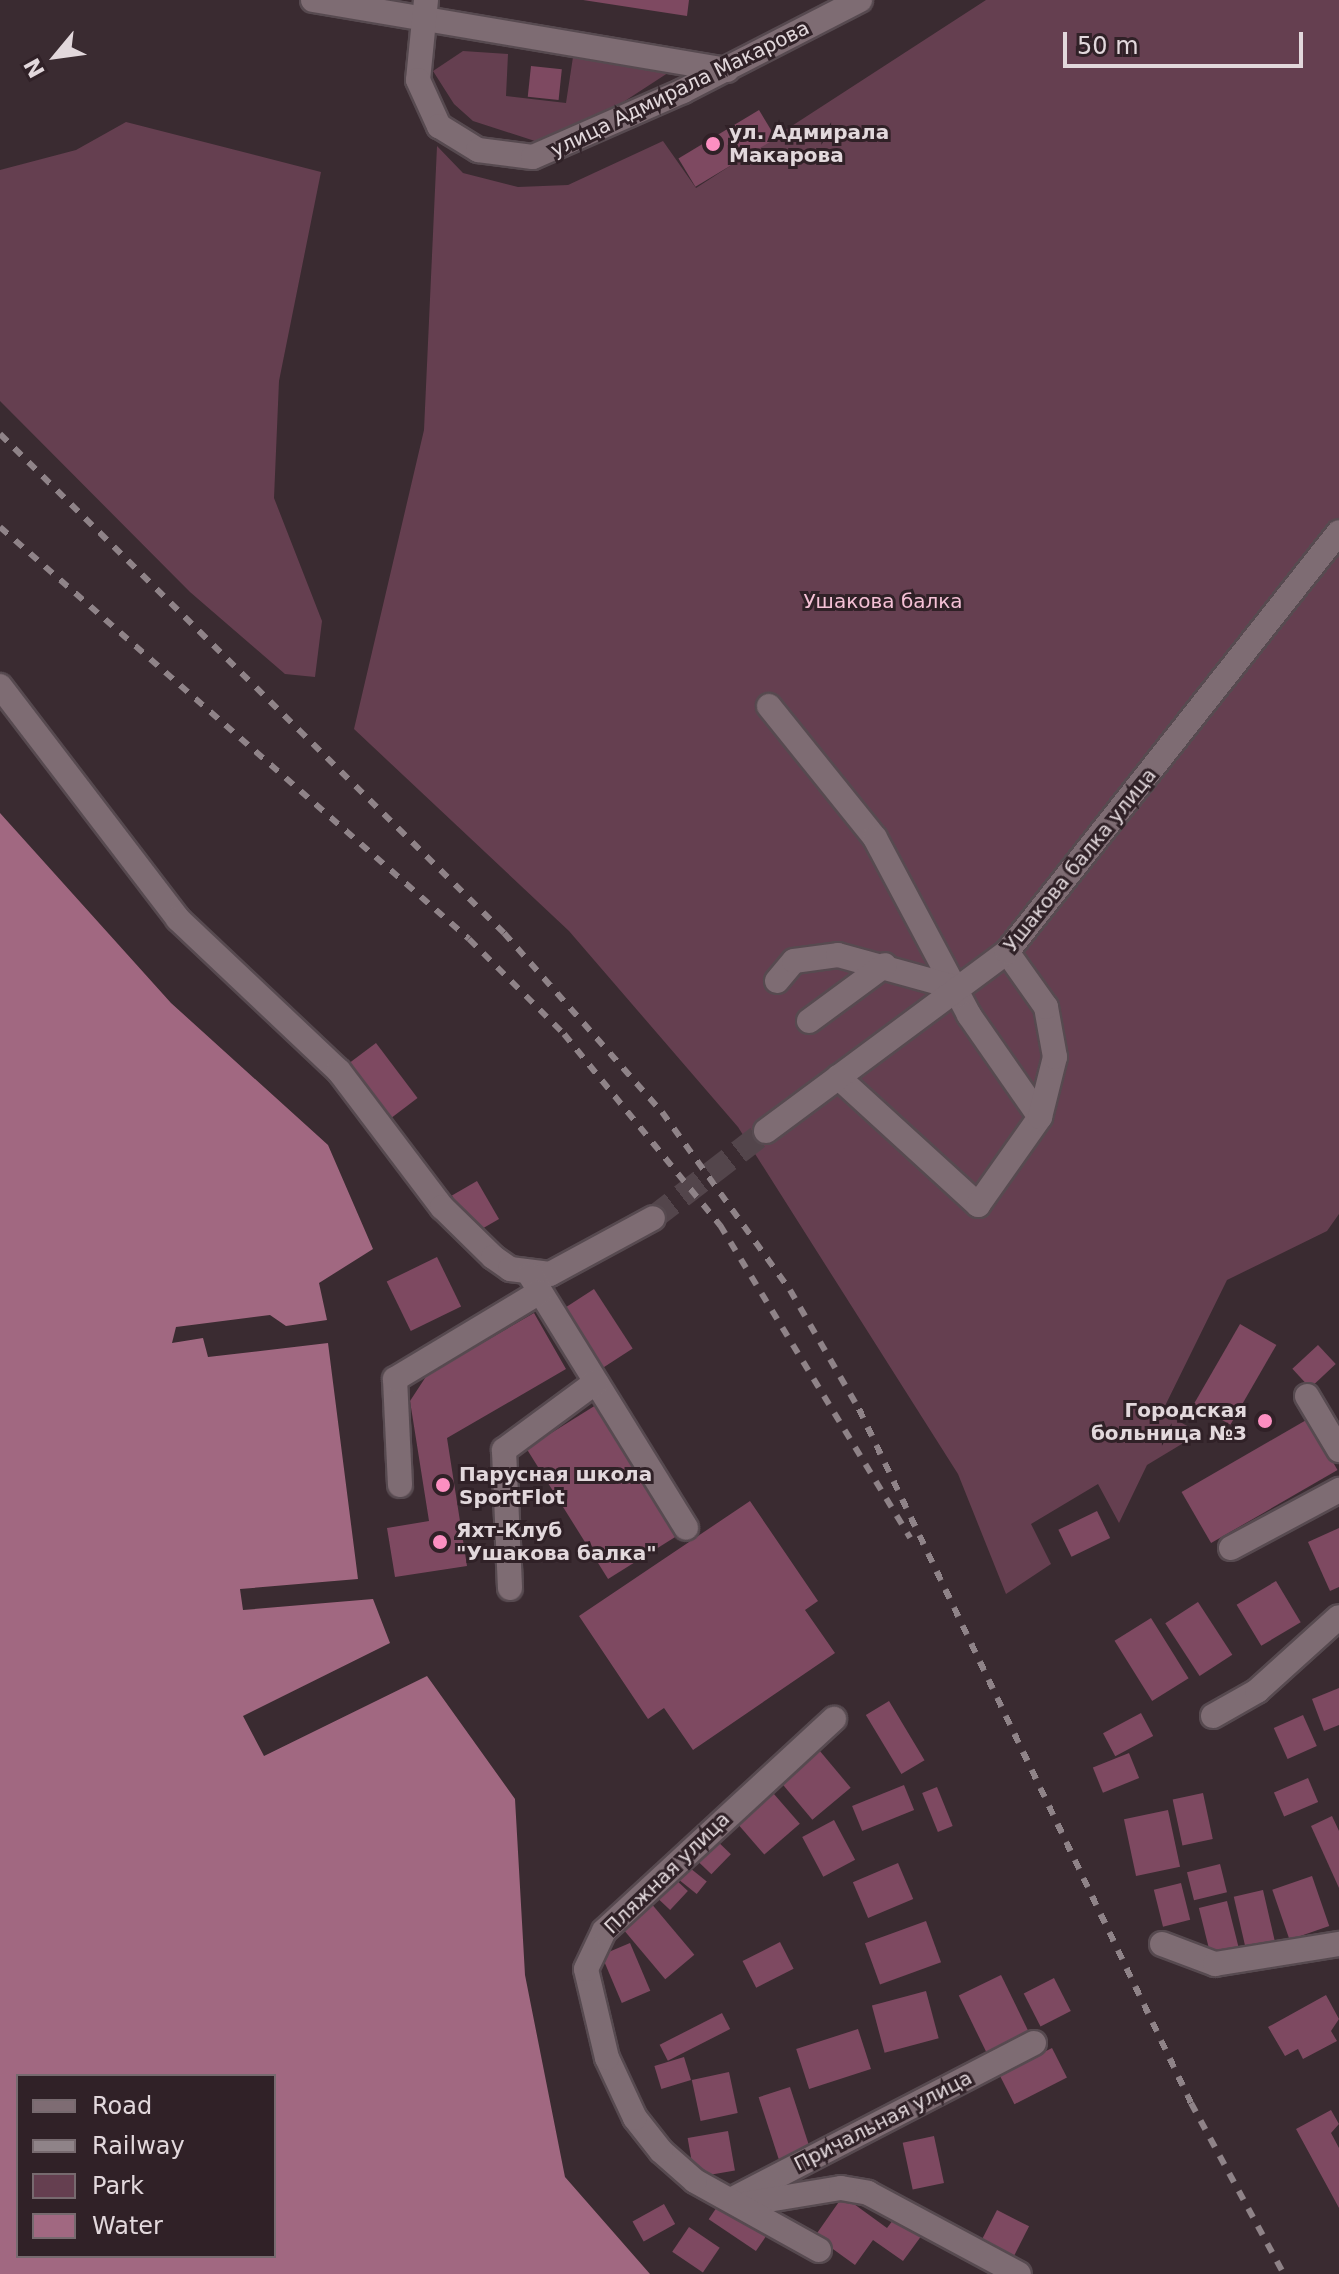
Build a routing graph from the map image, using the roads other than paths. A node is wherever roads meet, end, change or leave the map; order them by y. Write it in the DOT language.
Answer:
graph roads {
  1 [pos="313,0"];
  2 [pos="860,0"];
  3 [pos="424,10"];
  4 [pos="727,70"];
  5 [pos="1339,532"];
  6 [pos="0,686"];
  7 [pos="769,706"];
  8 [pos="1007,952"];
  9 [pos="885,965"];
  10 [pos="777,981"];
  11 [pos="954,987"];
  12 [pos="809,1021"];
  13 [pos="838,1077"];
  14 [pos="1040,1117"];
  15 [pos="766,1131"];
  16 [pos="653,1218"];
  17 [pos="535,1283"];
  18 [pos="596,1382"];
  19 [pos="1307,1396"];
  20 [pos="1339,1450"];
  21 [pos="400,1485"];
  22 [pos="1339,1490"];
  23 [pos="686,1528"];
  24 [pos="1231,1548"];
  25 [pos="510,1588"];
  26 [pos="1339,1617"];
  27 [pos="1213,1716"];
  28 [pos="834,1719"];
  29 [pos="1162,1944"];
  30 [pos="1339,1944"];
  31 [pos="1034,2043"];
  32 [pos="738,2202"];
  33 [pos="819,2250"];
  34 [pos="1019,2274"];
  1 -- 3 [label="street"];
  2 -- 4 [label="street, улица Адмирала Макарова"];
  3 -- 4 [label="street"];
  3 -- 4 [label="street, улица Адмирала Макарова"];
  5 -- 8 [label="street, Ушакова балка улица"];
  6 -- 17 [label="street"];
  7 -- 11 [label="street"];
  8 -- 11 [label="street, Ушакова балка улица"];
  8 -- 14 [label="street"];
  9 -- 10 [label="street"];
  9 -- 11 [label="street"];
  9 -- 12 [label="street"];
  11 -- 13 [label="street, Ушакова балка улица"];
  11 -- 14 [label="street"];
  13 -- 14 [label="street"];
  13 -- 15 [label="street, Ушакова балка улица"];
  16 -- 17 [label="street"];
  17 -- 18 [label="street"];
  17 -- 21 [label="street"];
  18 -- 23 [label="street"];
  18 -- 25 [label="street"];
  19 -- 20 [label="street"];
  22 -- 24 [label="street"];
  26 -- 27 [label="street"];
  28 -- 32 [label="street, Пляжная улица"];
  29 -- 30 [label="street"];
  31 -- 32 [label="street, Причальная улица"];
  32 -- 33 [label="street, Пляжная улица"];
  32 -- 34 [label="street, Причальная улица"];
}
